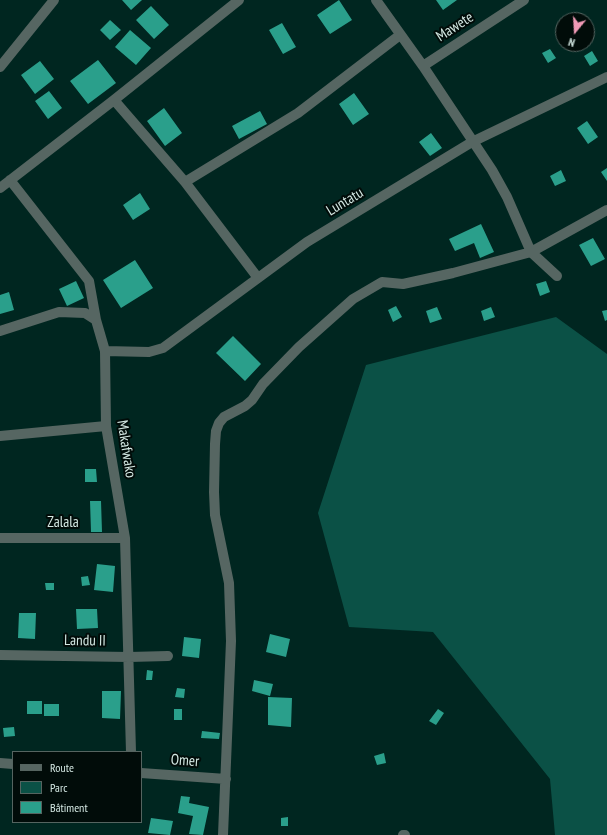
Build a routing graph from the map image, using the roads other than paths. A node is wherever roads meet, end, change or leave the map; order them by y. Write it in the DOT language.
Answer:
graph roads {
  1 [pos="54,0"];
  2 [pos="239,0"];
  3 [pos="376,0"];
  4 [pos="524,0"];
  5 [pos="400,35"];
  6 [pos="423,66"];
  7 [pos="0,67"];
  8 [pos="607,77"];
  9 [pos="114,100"];
  10 [pos="472,142"];
  11 [pos="10,180"];
  12 [pos="185,182"];
  13 [pos="0,188"];
  14 [pos="607,210"];
  15 [pos="531,252"];
  16 [pos="557,276"];
  17 [pos="258,278"];
  18 [pos="96,320"];
  19 [pos="0,331"];
  20 [pos="105,351"];
  21 [pos="106,426"];
  22 [pos="0,436"];
  23 [pos="0,538"];
  24 [pos="125,538"];
  25 [pos="0,655"];
  26 [pos="168,656"];
  27 [pos="128,657"];
  28 [pos="131,751"];
  29 [pos="0,763"];
  30 [pos="12,764"];
  31 [pos="142,773"];
  32 [pos="226,779"];
  33 [pos="223,835"];
  1 -- 7 [label="street"];
  2 -- 9 [label="street"];
  3 -- 5 [label="street"];
  4 -- 6 [label="street, Mawete"];
  5 -- 6 [label="street"];
  5 -- 12 [label="street"];
  6 -- 10 [label="street"];
  8 -- 10 [label="street, Luntatu"];
  9 -- 11 [label="street"];
  9 -- 12 [label="street"];
  10 -- 15 [label="street"];
  10 -- 17 [label="street, Luntatu"];
  11 -- 13 [label="street"];
  11 -- 18 [label="street, Makafwako"];
  12 -- 17 [label="street"];
  14 -- 15 [label="street"];
  15 -- 16 [label="street"];
  15 -- 32 [label="street"];
  17 -- 20 [label="street, Luntatu"];
  18 -- 19 [label="street"];
  18 -- 20 [label="street, Makafwako"];
  20 -- 21 [label="street, Makafwako"];
  21 -- 22 [label="street"];
  21 -- 24 [label="street, Makafwako"];
  23 -- 24 [label="street, Zalala"];
  24 -- 27 [label="street, Makafwako"];
  25 -- 27 [label="street, Landu II"];
  26 -- 27 [label="street, Landu II"];
  27 -- 28 [label="street, Makafwako"];
  29 -- 30 [label="street"];
  31 -- 32 [label="street, Omer"];
  32 -- 33 [label="street"];
}
